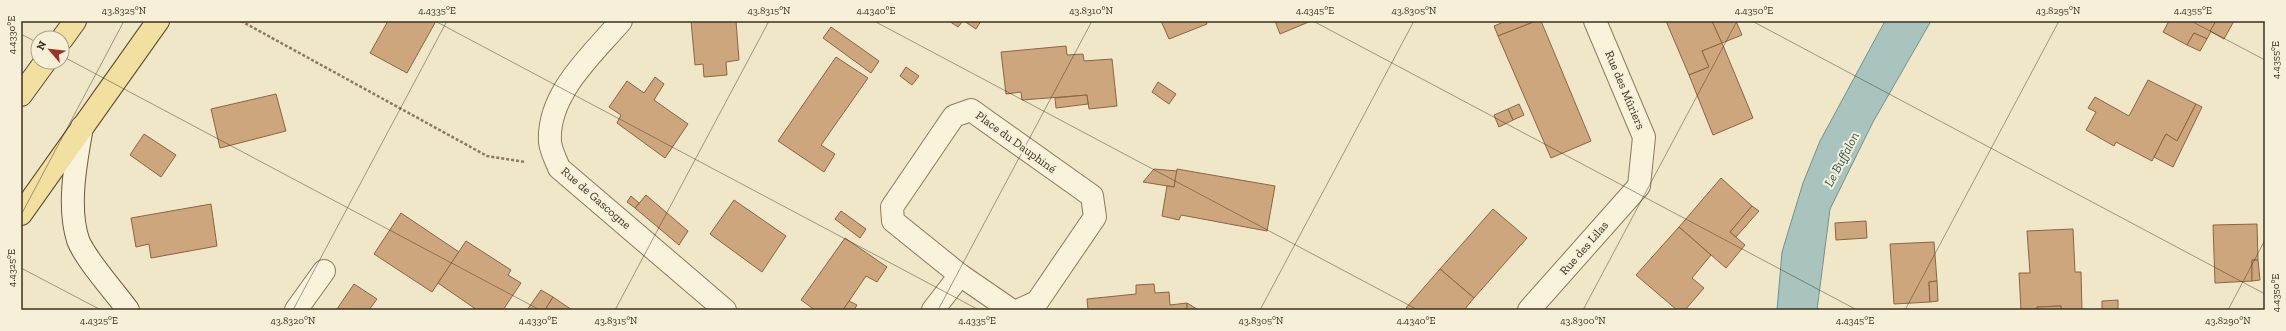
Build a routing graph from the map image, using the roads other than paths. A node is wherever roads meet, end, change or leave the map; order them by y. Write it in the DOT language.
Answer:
graph roads {
  1 [pos="75,21"];
  2 [pos="158,21"];
  3 [pos="621,21"];
  4 [pos="1595,21"];
  5 [pos="68,30"];
  6 [pos="39,70"];
  7 [pos="21,95"];
  8 [pos="82,127"];
  9 [pos="1639,186"];
  10 [pos="21,214"];
  11 [pos="324,271"];
  12 [pos="960,275"];
  13 [pos="128,310"];
  14 [pos="296,310"];
  15 [pos="725,310"];
  16 [pos="933,310"];
  17 [pos="1011,310"];
  18 [pos="1019,310"];
  19 [pos="1529,310"];
  1 -- 5 [label="main road"];
  2 -- 8 [label="main road"];
  3 -- 15 [label="street, Rue de Gascogne"];
  4 -- 9 [label="street, Rue des Mûriers"];
  6 -- 7 [label="main road"];
  8 -- 10 [label="main road"];
  8 -- 13 [label="street"];
  9 -- 19 [label="street, Rue des Lilas"];
  11 -- 14 [label="street"];
  12 -- 16 [label="street"];
  12 -- 17 [label="street, Place du Dauphiné"];
  12 -- 18 [label="street, Place du Dauphiné"];
}
